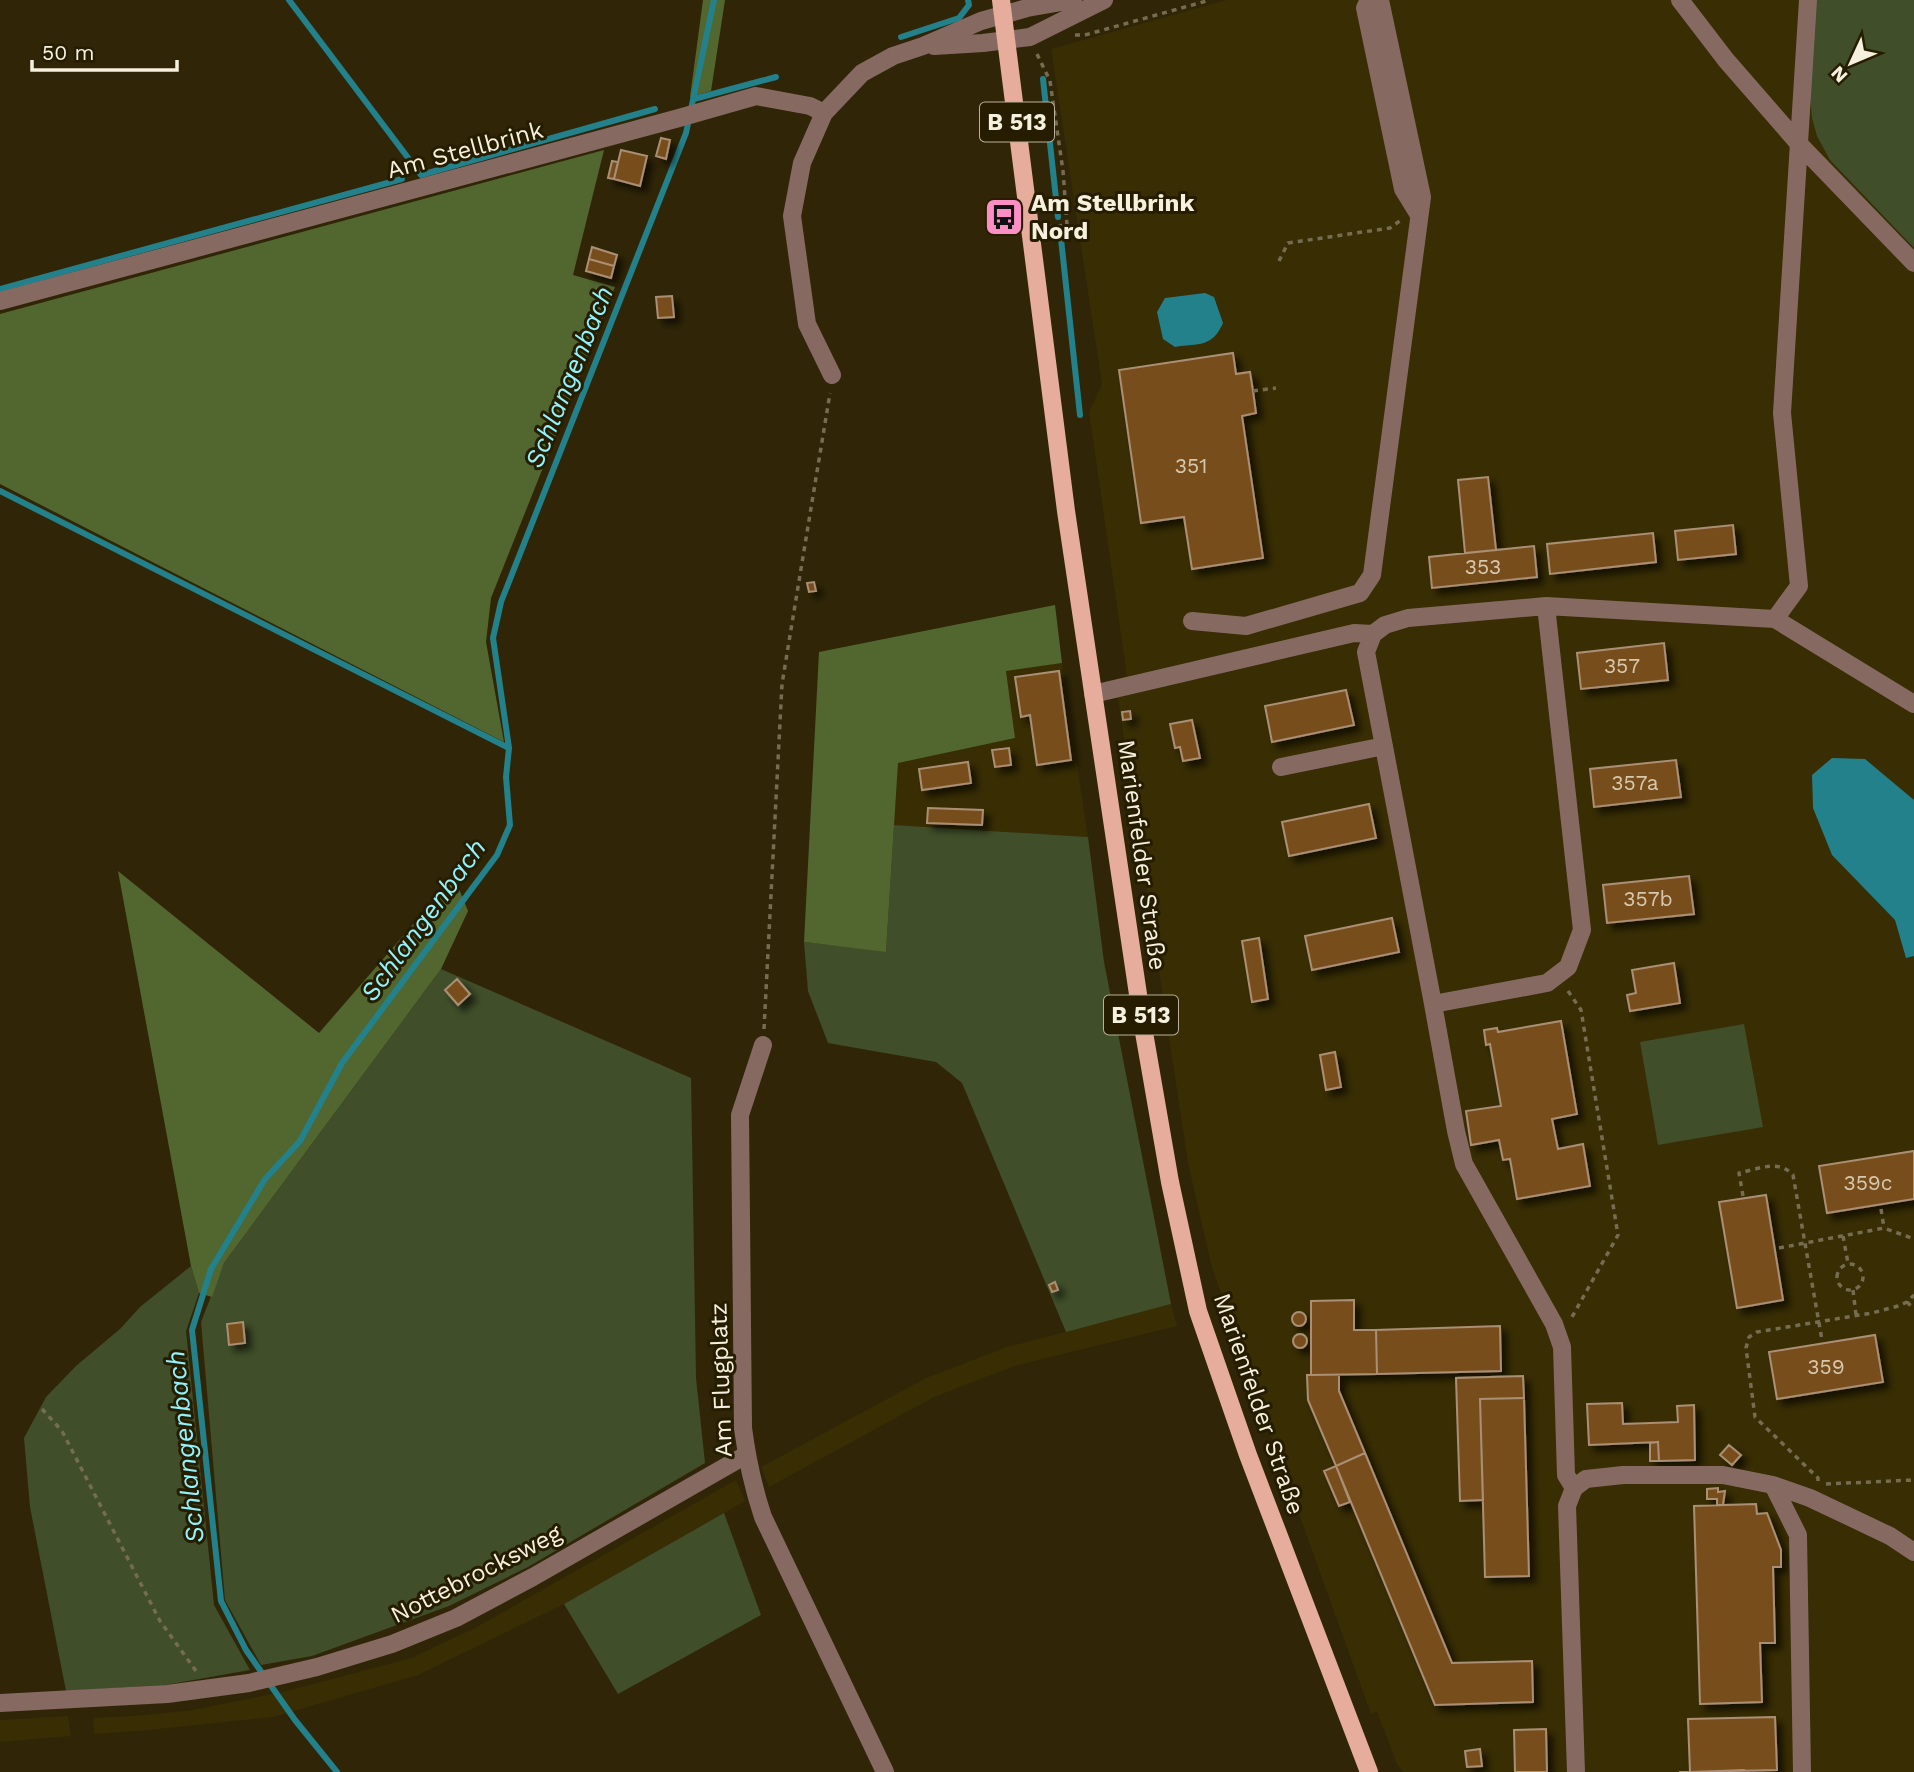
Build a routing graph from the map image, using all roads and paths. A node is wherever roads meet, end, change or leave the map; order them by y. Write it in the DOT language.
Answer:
graph roads {
  1 [pos="1073,0"];
  2 [pos="1104,0"];
  3 [pos="1210,0"];
  4 [pos="1369,0"];
  5 [pos="1380,0"];
  6 [pos="1680,0"];
  7 [pos="1808,0"];
  8 [pos="1002,8"];
  9 [pos="1074,35"];
  10 [pos="1007,41"];
  11 [pos="923,46"];
  12 [pos="1031,61"];
  13 [pos="824,113"];
  14 [pos="1800,145"];
  15 [pos="1419,215"];
  16 [pos="1401,220"];
  17 [pos="1030,229"];
  18 [pos="1279,261"];
  19 [pos="1914,263"];
  20 [pos="0,301"];
  21 [pos="832,375"];
  22 [pos="1276,388"];
  23 [pos="1253,391"];
  24 [pos="1546,606"];
  25 [pos="1775,619"];
  26 [pos="1192,621"];
  27 [pos="1373,634"];
  28 [pos="1093,694"];
  29 [pos="1914,704"];
  30 [pos="1384,746"];
  31 [pos="1281,767"];
  32 [pos="1556,976"];
  33 [pos="1433,1004"];
  34 [pos="763,1045"];
  35 [pos="1743,1196"];
  36 [pos="1881,1209"];
  37 [pos="1884,1228"];
  38 [pos="1843,1236"];
  39 [pos="1914,1239"];
  40 [pos="1804,1243"];
  41 [pos="1779,1248"];
  42 [pos="1848,1263"];
  43 [pos="1853,1290"];
  44 [pos="1914,1295"];
  45 [pos="1907,1302"];
  46 [pos="1914,1309"];
  47 [pos="1856,1315"];
  48 [pos="1818,1321"];
  49 [pos="1553,1322"];
  50 [pos="1822,1340"];
  51 [pos="42,1409"];
  52 [pos="746,1455"];
  53 [pos="1914,1480"];
  54 [pos="1773,1485"];
  55 [pos="1574,1488"];
  56 [pos="1914,1552"];
  57 [pos="203,1689"];
  58 [pos="0,1703"];
  59 [pos="885,1772"];
  60 [pos="1369,1772"];
  61 [pos="1576,1772"];
  62 [pos="1802,1772"];
  1 -- 8 [label="street"];
  2 -- 10 [label="street"];
  3 -- 9 [label="path"];
  4 -- 15 [label="street"];
  5 -- 15 [label="street"];
  6 -- 14 [label="street"];
  7 -- 14 [label="street"];
  8 -- 10 [label="main road, Marienfelder Straße / B 513"];
  8 -- 11 [label="street"];
  10 -- 11 [label="street"];
  10 -- 17 [label="main road, Marienfelder Straße / B 513"];
  11 -- 13 [label="street"];
  12 -- 17 [label="path"];
  13 -- 20 [label="street, Am Stellbrink"];
  13 -- 21 [label="street"];
  14 -- 19 [label="street"];
  14 -- 25 [label="street"];
  15 -- 26 [label="street"];
  16 -- 18 [label="path"];
  17 -- 28 [label="main road, Marienfelder Straße / B 513"];
  21 -- 34 [label="path"];
  22 -- 23 [label="path"];
  24 -- 25 [label="street"];
  24 -- 27 [label="street"];
  24 -- 32 [label="street"];
  25 -- 29 [label="street"];
  27 -- 28 [label="street"];
  27 -- 30 [label="street"];
  28 -- 60 [label="main road, Marienfelder Straße / B 513"];
  30 -- 31 [label="street"];
  30 -- 33 [label="street"];
  32 -- 33 [label="street"];
  32 -- 49 [label="path"];
  33 -- 49 [label="street"];
  34 -- 52 [label="street, Am Flugplatz"];
  35 -- 40 [label="path"];
  36 -- 37 [label="path"];
  37 -- 38 [label="path"];
  37 -- 39 [label="path"];
  38 -- 40 [label="path"];
  38 -- 42 [label="path"];
  40 -- 41 [label="path"];
  40 -- 48 [label="path"];
  42 -- 43 [label="path"];
  42 -- 43 [label="path"];
  43 -- 47 [label="path"];
  44 -- 45 [label="path"];
  45 -- 46 [label="path"];
  45 -- 47 [label="path"];
  47 -- 48 [label="path"];
  48 -- 50 [label="path"];
  48 -- 53 [label="path"];
  49 -- 55 [label="street"];
  51 -- 57 [label="path"];
  52 -- 57 [label="street, Nottebrocksweg"];
  52 -- 59 [label="street, Am Flugplatz"];
  54 -- 55 [label="street"];
  54 -- 56 [label="street"];
  54 -- 62 [label="street"];
  55 -- 61 [label="street"];
  57 -- 58 [label="street, Nottebrocksweg"];
}
